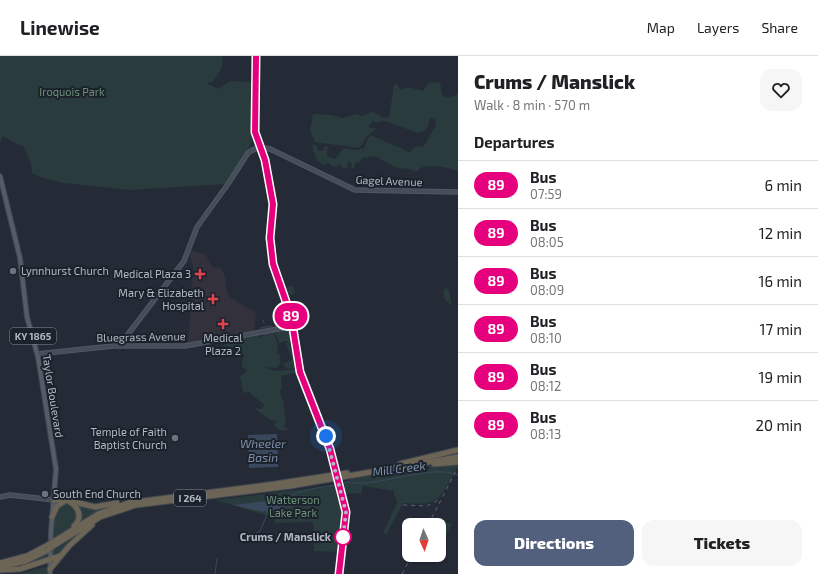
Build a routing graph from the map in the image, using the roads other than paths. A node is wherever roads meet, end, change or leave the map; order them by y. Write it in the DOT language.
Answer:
graph roads {
  1 [pos="256,56"];
  2 [pos="262,149"];
  3 [pos="269,150"];
  4 [pos="278,154"];
  5 [pos="265,158"];
  6 [pos="0,176"];
  7 [pos="458,192"];
  8 [pos="293,326"];
  9 [pos="119,346"];
  10 [pos="37,354"];
  11 [pos="458,450"];
  12 [pos="458,454"];
  13 [pos="457,461"];
  14 [pos="402,465"];
  15 [pos="0,497"];
  16 [pos="54,500"];
  17 [pos="65,502"];
  18 [pos="145,502"];
  19 [pos="52,517"];
  20 [pos="51,546"];
  21 [pos="64,553"];
  22 [pos="51,558"];
  23 [pos="42,562"];
  24 [pos="0,563"];
  25 [pos="0,567"];
  26 [pos="0,570"];
  27 [pos="50,570"];
  28 [pos="339,574"];
  1 -- 2 [label="street"];
  2 -- 3 [label="street, Gagel Avenue"];
  2 -- 4 [label="street, Gagel Avenue"];
  2 -- 5 [label="street"];
  2 -- 9 [label="street"];
  3 -- 4 [label="street, Gagel Avenue"];
  3 -- 5 [label="street"];
  4 -- 7 [label="street, Gagel Avenue"];
  5 -- 8 [label="street"];
  6 -- 10 [label="main road, Taylor Boulevard / KY 1865"];
  8 -- 9 [label="street, Bluegrass Avenue"];
  8 -- 28 [label="street, bridge"];
  9 -- 10 [label="street, Bluegrass Avenue"];
  10 -- 16 [label="main road, Taylor Boulevard / KY 1865"];
  11 -- 14 [label="highway"];
  12 -- 14 [label="highway, I 264"];
  13 -- 14 [label="highway"];
  14 -- 18 [label="highway, I 264"];
  15 -- 16 [label="street"];
  16 -- 17 [label="highway"];
  16 -- 18 [label="highway"];
  16 -- 19 [label="main road, Taylor Boulevard / KY 1865"];
  17 -- 19 [label="highway"];
  17 -- 20 [label="highway"];
  18 -- 20 [label="highway, I 264"];
  18 -- 21 [label="highway"];
  19 -- 22 [label="main road, Taylor Boulevard / KY 1865"];
  20 -- 24 [label="highway, I 264"];
  20 -- 25 [label="highway, I 264"];
  21 -- 22 [label="highway"];
  21 -- 27 [label="highway"];
  22 -- 23 [label="highway"];
  22 -- 27 [label="main road, Taylor Boulevard / KY 1865"];
  23 -- 26 [label="highway"];
  23 -- 27 [label="highway"];
}
